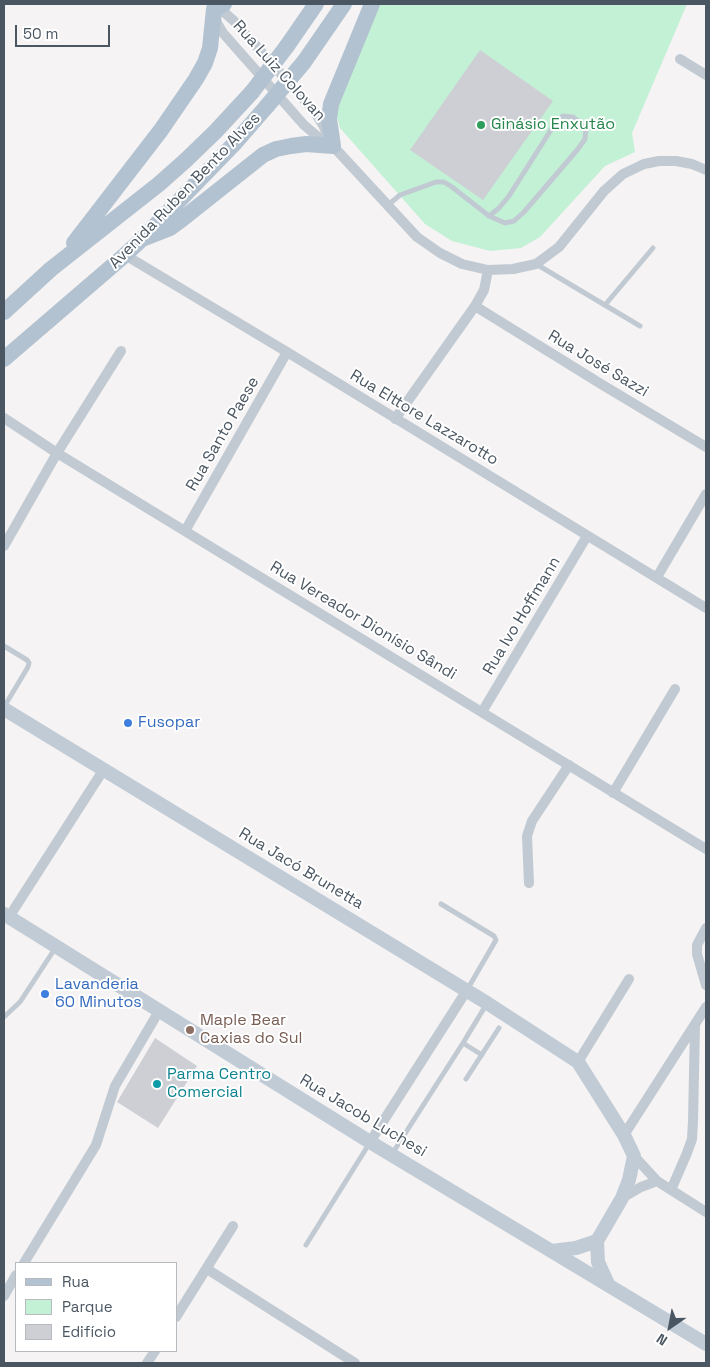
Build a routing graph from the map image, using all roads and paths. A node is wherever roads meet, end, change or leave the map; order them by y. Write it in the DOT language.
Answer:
graph roads {
  1 [pos="316,4"];
  2 [pos="344,4"];
  3 [pos="372,4"];
  4 [pos="215,5"];
  5 [pos="680,59"];
  6 [pos="706,75"];
  7 [pos="333,146"];
  8 [pos="706,170"];
  9 [pos="388,205"];
  10 [pos="489,216"];
  11 [pos="142,239"];
  12 [pos="653,248"];
  13 [pos="125,256"];
  14 [pos="536,264"];
  15 [pos="51,269"];
  16 [pos="488,270"];
  17 [pos="605,305"];
  18 [pos="475,306"];
  19 [pos="4,312"];
  20 [pos="640,326"];
  21 [pos="121,351"];
  22 [pos="287,352"];
  23 [pos="4,359"];
  24 [pos="4,418"];
  25 [pos="395,419"];
  26 [pos="706,447"];
  27 [pos="57,453"];
  28 [pos="706,494"];
  29 [pos="185,531"];
  30 [pos="587,536"];
  31 [pos="4,546"];
  32 [pos="657,577"];
  33 [pos="706,608"];
  34 [pos="4,646"];
  35 [pos="675,689"];
  36 [pos="4,708"];
  37 [pos="482,712"];
  38 [pos="570,765"];
  39 [pos="104,769"];
  40 [pos="614,793"];
  41 [pos="706,849"];
  42 [pos="529,883"];
  43 [pos="442,904"];
  44 [pos="6,916"];
  45 [pos="706,928"];
  46 [pos="56,947"];
  47 [pos="629,979"];
  48 [pos="706,985"];
  49 [pos="467,990"];
  50 [pos="487,1003"];
  51 [pos="706,1007"];
  52 [pos="159,1011"];
  53 [pos="4,1017"];
  54 [pos="695,1026"];
  55 [pos="499,1028"];
  56 [pos="464,1043"];
  57 [pos="482,1055"];
  58 [pos="578,1062"];
  59 [pos="466,1080"];
  60 [pos="624,1135"];
  61 [pos="370,1142"];
  62 [pos="392,1154"];
  63 [pos="634,1156"];
  64 [pos="657,1181"];
  65 [pos="671,1190"];
  66 [pos="622,1198"];
  67 [pos="706,1212"];
  68 [pos="233,1226"];
  69 [pos="597,1241"];
  70 [pos="306,1245"];
  71 [pos="552,1250"];
  72 [pos="25,1262"];
  73 [pos="206,1269"];
  74 [pos="15,1278"];
  75 [pos="608,1284"];
  76 [pos="4,1296"];
  77 [pos="178,1314"];
  78 [pos="706,1344"];
  79 [pos="154,1352"];
  80 [pos="147,1363"];
  81 [pos="355,1363"];
  1 -- 15 [label="main road, Avenida Ruben Bento Alves, bridge"];
  2 -- 11 [label="main road, Avenida Ruben Bento Alves, bridge"];
  3 -- 7 [label="main road"];
  4 -- 7 [label="street, Rua Luiz Colovan"];
  4 -- 7 [label="street, Rua Luiz Colovan"];
  4 -- 15 [label="main road"];
  5 -- 6 [label="street"];
  7 -- 9 [label="street, Rua Luiz Colovan"];
  7 -- 11 [label="main road"];
  8 -- 14 [label="street, Rua Luiz Colovan"];
  9 -- 10 [label="lane"];
  9 -- 16 [label="street, Rua Luiz Colovan"];
  10 -- 10 [label="lane"];
  11 -- 13 [label="main road, Avenida Ruben Bento Alves"];
  12 -- 17 [label="lane"];
  13 -- 22 [label="street, Rua Elttore Lazzarotto"];
  13 -- 23 [label="main road, Avenida Ruben Bento Alves"];
  14 -- 16 [label="street, Rua Luiz Colovan"];
  14 -- 17 [label="lane"];
  15 -- 19 [label="main road, Avenida Ruben Bento Alves"];
  16 -- 18 [label="street"];
  17 -- 20 [label="lane"];
  18 -- 25 [label="street"];
  18 -- 26 [label="street, Rua José Sazzi"];
  21 -- 27 [label="street"];
  22 -- 25 [label="street, Rua Elttore Lazzarotto"];
  22 -- 29 [label="street, Rua Santo Paese"];
  24 -- 27 [label="street, Rua Vereador Dionísio Sândi"];
  25 -- 30 [label="street, Rua Elttore Lazzarotto"];
  27 -- 29 [label="street, Rua Vereador Dionísio Sândi"];
  27 -- 31 [label="street"];
  28 -- 32 [label="street"];
  29 -- 37 [label="street, Rua Vereador Dionísio Sândi"];
  30 -- 32 [label="street, Rua Elttore Lazzarotto"];
  30 -- 37 [label="street, Rua Ivo Hoffmann"];
  32 -- 33 [label="street, Rua Elttore Lazzarotto"];
  34 -- 36 [label="lane"];
  35 -- 40 [label="street"];
  36 -- 39 [label="street, Rua Jacó Brunetta"];
  37 -- 38 [label="street, Rua Vereador Dionísio Sândi"];
  38 -- 40 [label="street, Rua Vereador Dionísio Sândi"];
  38 -- 42 [label="street"];
  39 -- 44 [label="street"];
  39 -- 49 [label="street, Rua Jacó Brunetta"];
  40 -- 41 [label="street, Rua Vereador Dionísio Sândi"];
  43 -- 49 [label="lane"];
  44 -- 46 [label="street, Rua Jacob Luchesi"];
  45 -- 48 [label="street"];
  46 -- 52 [label="street, Rua Jacob Luchesi"];
  46 -- 53 [label="lane"];
  47 -- 58 [label="street"];
  49 -- 50 [label="street, Rua Jacó Brunetta"];
  49 -- 61 [label="street"];
  50 -- 56 [label="lane"];
  50 -- 58 [label="street, Rua Jacó Brunetta"];
  51 -- 54 [label="street"];
  52 -- 61 [label="street, Rua Jacob Luchesi"];
  52 -- 72 [label="street"];
  54 -- 60 [label="street"];
  54 -- 65 [label="street"];
  55 -- 57 [label="lane"];
  56 -- 57 [label="lane"];
  56 -- 62 [label="lane"];
  57 -- 59 [label="lane"];
  58 -- 60 [label="street"];
  60 -- 63 [label="street"];
  61 -- 62 [label="street, Rua Jacob Luchesi"];
  61 -- 70 [label="lane"];
  62 -- 71 [label="street, Rua Jacob Luchesi"];
  63 -- 64 [label="street"];
  63 -- 66 [label="street"];
  64 -- 65 [label="street"];
  64 -- 66 [label="street"];
  65 -- 67 [label="street"];
  66 -- 69 [label="street"];
  68 -- 73 [label="street"];
  69 -- 71 [label="street"];
  69 -- 75 [label="street"];
  71 -- 75 [label="street, Rua Jacob Luchesi"];
  73 -- 77 [label="street"];
  73 -- 81 [label="street"];
  74 -- 76 [label="street"];
  75 -- 78 [label="street, Rua Jacob Luchesi"];
  79 -- 80 [label="street"];
}
